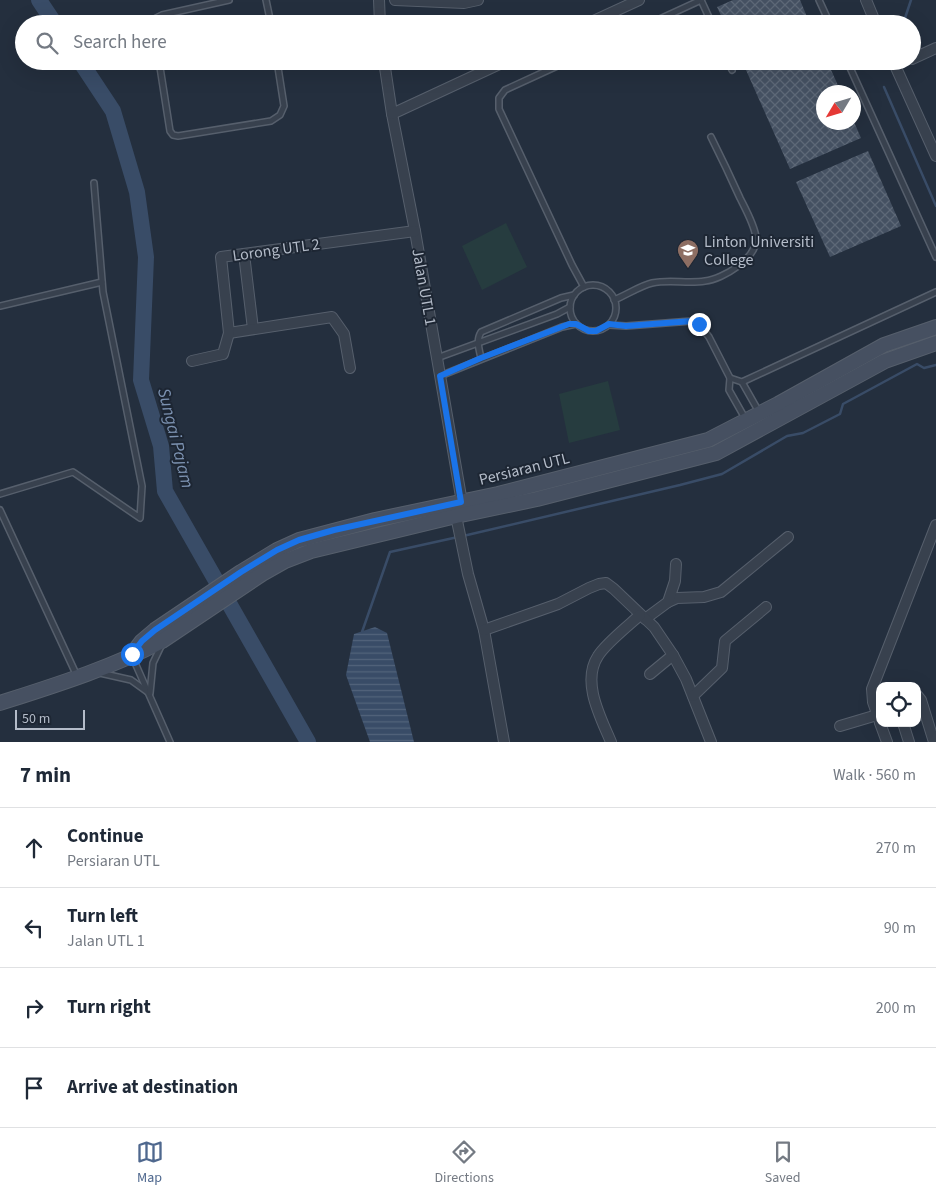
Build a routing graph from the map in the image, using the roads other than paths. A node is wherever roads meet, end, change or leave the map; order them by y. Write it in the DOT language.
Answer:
graph roads {
  1 [pos="229,0"];
  2 [pos="266,0"];
  3 [pos="380,0"];
  4 [pos="395,0"];
  5 [pos="478,0"];
  6 [pos="639,0"];
  7 [pos="701,0"];
  8 [pos="819,0"];
  9 [pos="866,0"];
  10 [pos="446,2"];
  11 [pos="162,15"];
  12 [pos="269,15"];
  13 [pos="380,15"];
  14 [pos="606,15"];
  15 [pos="668,15"];
  16 [pos="708,15"];
  17 [pos="826,15"];
  18 [pos="872,15"];
  19 [pos="936,48"];
  20 [pos="921,55"];
  21 [pos="160,70"];
  22 [pos="278,70"];
  23 [pos="385,70"];
  24 [pos="487,70"];
  25 [pos="548,70"];
  26 [pos="851,70"];
  27 [pos="897,70"];
  28 [pos="392,114"];
  29 [pos="711,136"];
  30 [pos="936,156"];
  31 [pos="94,183"];
  32 [pos="416,230"];
  33 [pos="244,254"];
  34 [pos="936,256"];
  35 [pos="102,282"];
  36 [pos="584,287"];
  37 [pos="936,292"];
  38 [pos="574,295"];
  39 [pos="614,300"];
  40 [pos="0,306"];
  41 [pos="570,308"];
  42 [pos="576,324"];
  43 [pos="609,324"];
  44 [pos="936,327"];
  45 [pos="253,329"];
  46 [pos="229,333"];
  47 [pos="936,343"];
  48 [pos="478,344"];
  49 [pos="437,358"];
  50 [pos="481,358"];
  51 [pos="192,361"];
  52 [pos="350,368"];
  53 [pos="440,376"];
  54 [pos="730,378"];
  55 [pos="742,382"];
  56 [pos="760,414"];
  57 [pos="746,421"];
  58 [pos="0,494"];
  59 [pos="0,510"];
  60 [pos="458,512"];
  61 [pos="936,525"];
  62 [pos="788,537"];
  63 [pos="676,564"];
  64 [pos="668,602"];
  65 [pos="766,607"];
  66 [pos="198,608"];
  67 [pos="642,617"];
  68 [pos="484,630"];
  69 [pos="162,641"];
  70 [pos="132,654"];
  71 [pos="673,655"];
  72 [pos="97,672"];
  73 [pos="650,674"];
  74 [pos="79,678"];
  75 [pos="150,694"];
  76 [pos="693,696"];
  77 [pos="876,699"];
  78 [pos="921,700"];
  79 [pos="0,702"];
  80 [pos="876,720"];
  81 [pos="840,726"];
  82 [pos="882,727"];
  83 [pos="904,727"];
  84 [pos="170,742"];
  85 [pos="504,742"];
  86 [pos="611,742"];
  87 [pos="711,742"];
  88 [pos="887,742"];
  89 [pos="909,742"];
  90 [pos="934,742"];
  1 -- 11 [label="lane"];
  2 -- 12 [label="lane"];
  3 -- 13 [label="street"];
  4 -- 10 [label="street"];
  5 -- 10 [label="street"];
  6 -- 14 [label="street"];
  7 -- 15 [label="lane"];
  7 -- 16 [label="lane"];
  8 -- 17 [label="lane"];
  9 -- 18 [label="street"];
  19 -- 20 [label="street"];
  21 -- 22 [label="lane"];
  23 -- 28 [label="street, Jalan UTL 1"];
  24 -- 28 [label="street"];
  25 -- 36 [label="lane"];
  26 -- 34 [label="lane"];
  27 -- 30 [label="street"];
  28 -- 32 [label="street, Jalan UTL 1"];
  29 -- 39 [label="lane"];
  31 -- 35 [label="lane"];
  32 -- 33 [label="street, Lorong UTL 2"];
  32 -- 49 [label="street, Jalan UTL 1"];
  33 -- 45 [label="street"];
  33 -- 46 [label="street, Lorong UTL 2"];
  35 -- 40 [label="lane"];
  35 -- 58 [label="lane"];
  36 -- 38 [label="lane"];
  36 -- 39 [label="lane"];
  37 -- 55 [label="lane"];
  38 -- 41 [label="lane"];
  38 -- 48 [label="lane"];
  39 -- 43 [label="lane"];
  41 -- 42 [label="lane"];
  41 -- 48 [label="lane"];
  42 -- 43 [label="lane"];
  42 -- 50 [label="lane"];
  43 -- 54 [label="lane"];
  44 -- 56 [label="street, Persiaran UTL"];
  45 -- 46 [label="street"];
  45 -- 52 [label="street"];
  46 -- 51 [label="street"];
  47 -- 60 [label="street, Persiaran UTL"];
  48 -- 49 [label="lane"];
  48 -- 50 [label="lane"];
  49 -- 53 [label="street, Jalan UTL 1"];
  50 -- 53 [label="lane"];
  53 -- 60 [label="street, Jalan UTL 1"];
  54 -- 55 [label="lane"];
  54 -- 57 [label="lane"];
  55 -- 56 [label="lane"];
  56 -- 57 [label="street, Persiaran UTL"];
  57 -- 60 [label="street, Persiaran UTL"];
  59 -- 74 [label="lane"];
  60 -- 66 [label="street, Persiaran UTL"];
  60 -- 68 [label="street, Jalan UTL 1"];
  61 -- 77 [label="street"];
  62 -- 64 [label="street"];
  63 -- 64 [label="street"];
  64 -- 67 [label="street"];
  65 -- 76 [label="street"];
  66 -- 69 [label="street, Persiaran UTL"];
  66 -- 70 [label="street, Persiaran UTL"];
  67 -- 68 [label="street"];
  67 -- 71 [label="street"];
  67 -- 86 [label="street"];
  68 -- 85 [label="street, Jalan UTL 1"];
  69 -- 70 [label="street, Persiaran UTL"];
  69 -- 75 [label="lane"];
  70 -- 72 [label="street, Persiaran UTL"];
  70 -- 75 [label="lane"];
  71 -- 73 [label="street"];
  71 -- 76 [label="street"];
  72 -- 74 [label="street, Persiaran UTL"];
  72 -- 75 [label="lane"];
  74 -- 79 [label="street"];
  75 -- 84 [label="lane"];
  76 -- 87 [label="street"];
  78 -- 90 [label="street"];
  80 -- 81 [label="street"];
  82 -- 88 [label="street"];
  83 -- 89 [label="street"];
}
